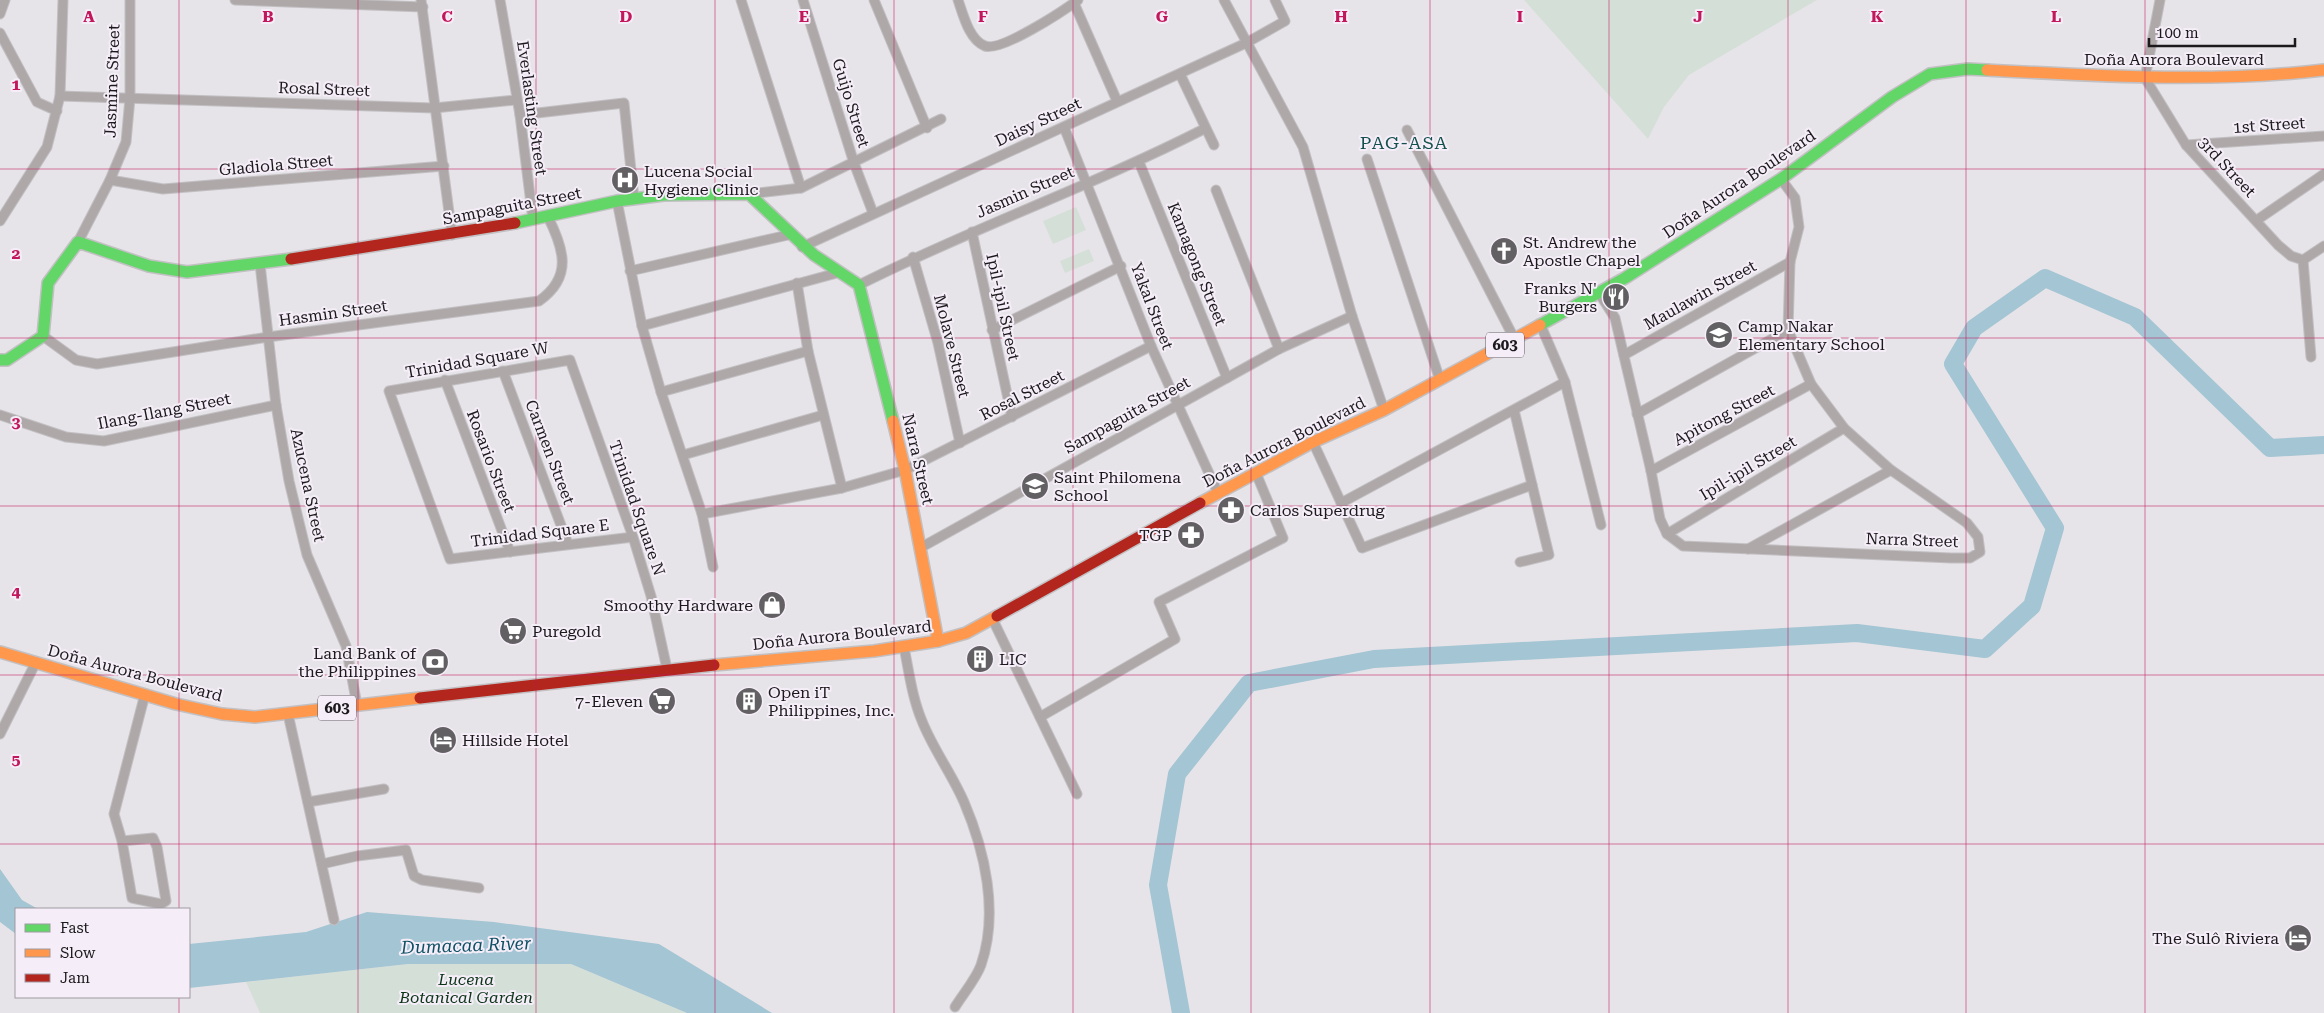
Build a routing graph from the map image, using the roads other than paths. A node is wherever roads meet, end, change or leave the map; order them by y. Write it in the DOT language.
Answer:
graph roads {
  1 [pos="5,0"];
  2 [pos="63,0"];
  3 [pos="130,0"];
  4 [pos="235,0"];
  5 [pos="500,0"];
  6 [pos="741,0"];
  7 [pos="803,0"];
  8 [pos="874,0"];
  9 [pos="958,0"];
  10 [pos="1224,0"];
  11 [pos="1275,0"];
  12 [pos="2160,0"];
  13 [pos="1076,2"];
  14 [pos="422,3"];
  15 [pos="0,14"];
  16 [pos="0,34"];
  17 [pos="1246,43"];
  18 [pos="2324,70"];
  19 [pos="1180,74"];
  20 [pos="2145,78"];
  21 [pos="60,96"];
  22 [pos="130,98"];
  23 [pos="516,100"];
  24 [pos="1117,101"];
  25 [pos="434,108"];
  26 [pos="57,111"];
  27 [pos="520,115"];
  28 [pos="941,119"];
  29 [pos="1064,127"];
  30 [pos="926,128"];
  31 [pos="1204,129"];
  32 [pos="1406,130"];
  33 [pos="2324,136"];
  34 [pos="1214,145"];
  35 [pos="2186,146"];
  36 [pos="1367,159"];
  37 [pos="1139,162"];
  38 [pos="854,163"];
  39 [pos="444,166"];
  40 [pos="2324,174"];
  41 [pos="1782,179"];
  42 [pos="110,180"];
  43 [pos="1085,183"];
  44 [pos="801,188"];
  45 [pos="1216,190"];
  46 [pos="749,194"];
  47 [pos="634,199"];
  48 [pos="617,202"];
  49 [pos="873,213"];
  50 [pos="548,217"];
  51 [pos="532,220"];
  52 [pos="2257,220"];
  53 [pos="0,221"];
  54 [pos="972,232"];
  55 [pos="452,235"];
  56 [pos="788,235"];
  57 [pos="78,242"];
  58 [pos="2324,246"];
  59 [pos="802,247"];
  60 [pos="913,257"];
  61 [pos="2303,260"];
  62 [pos="1790,262"];
  63 [pos="260,264"];
  64 [pos="1121,266"];
  65 [pos="630,270"];
  66 [pos="836,273"];
  67 [pos="798,283"];
  68 [pos="859,285"];
  69 [pos="1599,293"];
  70 [pos="1352,316"];
  71 [pos="642,326"];
  72 [pos="1541,326"];
  73 [pos="992,330"];
  74 [pos="1788,330"];
  75 [pos="43,336"];
  76 [pos="268,337"];
  77 [pos="1515,340"];
  78 [pos="1151,346"];
  79 [pos="1279,349"];
  80 [pos="808,351"];
  81 [pos="1624,355"];
  82 [pos="2311,357"];
  83 [pos="0,360"];
  84 [pos="570,360"];
  85 [pos="503,371"];
  86 [pos="1227,378"];
  87 [pos="444,380"];
  88 [pos="1440,380"];
  89 [pos="1565,382"];
  90 [pos="1811,384"];
  91 [pos="661,392"];
  92 [pos="276,405"];
  93 [pos="1178,406"];
  94 [pos="1384,410"];
  95 [pos="1514,410"];
  96 [pos="1637,414"];
  97 [pos="0,415"];
  98 [pos="823,415"];
  99 [pos="1012,417"];
  100 [pos="1844,428"];
  101 [pos="1313,442"];
  102 [pos="960,443"];
  103 [pos="683,455"];
  104 [pos="905,470"];
  105 [pos="1891,470"];
  106 [pos="1651,471"];
  107 [pos="1256,473"];
  108 [pos="1532,485"];
  109 [pos="842,488"];
  110 [pos="1218,493"];
  111 [pos="1341,503"];
  112 [pos="702,514"];
  113 [pos="1601,526"];
  114 [pos="1667,534"];
  115 [pos="633,537"];
  116 [pos="568,544"];
  117 [pos="920,548"];
  118 [pos="1748,550"];
  119 [pos="510,552"];
  120 [pos="450,559"];
  121 [pos="1520,562"];
  122 [pos="713,568"];
  123 [pos="993,620"];
  124 [pos="938,641"];
  125 [pos="904,647"];
  126 [pos="0,652"];
  127 [pos="36,662"];
  128 [pos="666,669"];
  129 [pos="145,694"];
  130 [pos="357,705"];
  131 [pos="288,714"];
  132 [pos="1040,717"];
  133 [pos="0,734"];
  134 [pos="384,789"];
  135 [pos="1077,794"];
  136 [pos="308,802"];
  137 [pos="122,841"];
  138 [pos="322,864"];
  139 [pos="479,888"];
  140 [pos="334,920"];
  141 [pos="955,1007"];
  1 -- 15 [label="street"];
  2 -- 21 [label="street"];
  3 -- 22 [label="street, Jasmine Street"];
  4 -- 14 [label="street"];
  5 -- 23 [label="street, Everlasting Street"];
  6 -- 44 [label="street"];
  7 -- 38 [label="street, Guijo Street"];
  8 -- 30 [label="street"];
  9 -- 13 [label="street"];
  10 -- 17 [label="street"];
  11 -- 17 [label="street, Daisy Street"];
  12 -- 20 [label="street"];
  13 -- 24 [label="street"];
  14 -- 25 [label="street"];
  16 -- 26 [label="street"];
  17 -- 19 [label="street, Daisy Street"];
  17 -- 70 [label="street"];
  18 -- 20 [label="main road, Doña Aurora Boulevard / 603"];
  19 -- 24 [label="street, Daisy Street"];
  19 -- 31 [label="street"];
  20 -- 35 [label="street, 3rd Street"];
  20 -- 41 [label="main road, Doña Aurora Boulevard / 603"];
  21 -- 22 [label="street, Rosal Street"];
  21 -- 26 [label="street"];
  22 -- 25 [label="street, Rosal Street"];
  22 -- 42 [label="street, Jasmine Street"];
  23 -- 25 [label="street, Rosal Street"];
  23 -- 27 [label="street, Everlasting Street"];
  24 -- 29 [label="street, Daisy Street"];
  25 -- 39 [label="street"];
  26 -- 53 [label="street"];
  27 -- 47 [label="street"];
  27 -- 51 [label="street, Everlasting Street"];
  28 -- 30 [label="street, Sampaguita Street"];
  29 -- 43 [label="street, Yakal Street"];
  29 -- 49 [label="street, Daisy Street"];
  30 -- 38 [label="street, Sampaguita Street"];
  31 -- 34 [label="street"];
  31 -- 37 [label="street, Jasmin Street"];
  32 -- 77 [label="street"];
  33 -- 35 [label="street, 1st Street"];
  35 -- 52 [label="street, 3rd Street"];
  36 -- 88 [label="street"];
  37 -- 43 [label="street, Jasmin Street"];
  37 -- 86 [label="street, Kamagong Street"];
  38 -- 44 [label="street, Sampaguita Street"];
  38 -- 49 [label="street, Guijo Street"];
  39 -- 42 [label="street, Gladiola Street"];
  39 -- 55 [label="street"];
  40 -- 52 [label="street"];
  41 -- 62 [label="street, Narra Street"];
  41 -- 69 [label="main road, Doña Aurora Boulevard / 603"];
  42 -- 57 [label="street, Jasmine Street"];
  43 -- 54 [label="street, Jasmin Street"];
  43 -- 64 [label="street, Yakal Street"];
  44 -- 46 [label="street, Sampaguita Street"];
  45 -- 79 [label="street"];
  46 -- 47 [label="main road, Sampaguita Street"];
  46 -- 56 [label="main road"];
  47 -- 48 [label="main road, Sampaguita Street"];
  48 -- 50 [label="main road, Sampaguita Street"];
  48 -- 65 [label="street"];
  49 -- 59 [label="street, Daisy Street"];
  50 -- 51 [label="main road, Sampaguita Street"];
  50 -- 76 [label="street, Hasmin Street"];
  51 -- 55 [label="main road, Sampaguita Street"];
  52 -- 61 [label="street, 3rd Street"];
  54 -- 60 [label="street, Jasmin Street"];
  54 -- 73 [label="street, Ipil-ipil Street"];
  55 -- 63 [label="main road, Sampaguita Street"];
  56 -- 59 [label="main road"];
  56 -- 65 [label="street"];
  57 -- 63 [label="main road, Sampaguita Street"];
  57 -- 75 [label="main road"];
  58 -- 61 [label="street"];
  59 -- 66 [label="main road"];
  60 -- 68 [label="street, Jasmin Street"];
  60 -- 102 [label="street, Molave Street"];
  61 -- 82 [label="street"];
  62 -- 74 [label="street, Narra Street"];
  62 -- 81 [label="street, Maulawin Street"];
  63 -- 76 [label="street, Azucena Street"];
  64 -- 73 [label="street"];
  64 -- 78 [label="street, Yakal Street"];
  65 -- 71 [label="street"];
  66 -- 67 [label="street"];
  66 -- 68 [label="main road"];
  67 -- 71 [label="street"];
  67 -- 80 [label="street"];
  68 -- 104 [label="main road, Narra Street"];
  69 -- 72 [label="main road, Doña Aurora Boulevard / 603"];
  69 -- 81 [label="street"];
  70 -- 79 [label="street, Sampaguita Street"];
  70 -- 94 [label="street"];
  71 -- 91 [label="street"];
  72 -- 77 [label="main road, Doña Aurora Boulevard / 603"];
  72 -- 89 [label="street"];
  73 -- 99 [label="street, Ipil-ipil Street"];
  74 -- 90 [label="street, Narra Street"];
  74 -- 96 [label="street"];
  75 -- 76 [label="street, Hasmin Street"];
  75 -- 83 [label="main road"];
  76 -- 92 [label="street, Azucena Street"];
  77 -- 88 [label="main road, Doña Aurora Boulevard / 603"];
  78 -- 93 [label="street, Yakal Street"];
  78 -- 99 [label="street, Rosal Street"];
  79 -- 86 [label="street, Sampaguita Street"];
  80 -- 91 [label="street"];
  80 -- 98 [label="street"];
  81 -- 96 [label="street"];
  84 -- 85 [label="street, Trinidad Square W"];
  84 -- 115 [label="street, Trinidad Square N"];
  85 -- 87 [label="street, Trinidad Square W"];
  85 -- 116 [label="street, Carmen Street"];
  86 -- 93 [label="street, Sampaguita Street"];
  87 -- 119 [label="street, Rosario Street"];
  87 -- 120 [label="street, Trinidad Square W"];
  88 -- 94 [label="main road, Doña Aurora Boulevard / 603"];
  89 -- 95 [label="street"];
  89 -- 113 [label="street"];
  90 -- 100 [label="street, Narra Street"];
  90 -- 106 [label="street, Apitong Street"];
  91 -- 103 [label="street"];
  92 -- 97 [label="street, Ilang-Ilang Street"];
  92 -- 130 [label="street, Azucena Street"];
  93 -- 110 [label="street, Yakal Street"];
  93 -- 117 [label="street, Sampaguita Street"];
  94 -- 101 [label="main road, Doña Aurora Boulevard / 603"];
  95 -- 108 [label="street"];
  95 -- 111 [label="street"];
  96 -- 106 [label="street"];
  98 -- 103 [label="street"];
  98 -- 109 [label="street"];
  99 -- 102 [label="street, Rosal Street"];
  100 -- 105 [label="street, Narra Street"];
  100 -- 114 [label="street, Ipil-ipil Street"];
  101 -- 107 [label="main road, Doña Aurora Boulevard / 603"];
  101 -- 111 [label="street"];
  102 -- 104 [label="street, Rosal Street"];
  103 -- 112 [label="street"];
  104 -- 109 [label="street, Rosal Street"];
  104 -- 117 [label="main road, Narra Street"];
  105 -- 118 [label="street"];
  105 -- 118 [label="street, Narra Street"];
  106 -- 114 [label="street"];
  107 -- 110 [label="main road, Doña Aurora Boulevard / 603"];
  107 -- 132 [label="street"];
  108 -- 111 [label="street"];
  108 -- 121 [label="street"];
  109 -- 112 [label="street, Rosal Street"];
  110 -- 123 [label="main road, Doña Aurora Boulevard / 603"];
  112 -- 122 [label="street"];
  114 -- 118 [label="street, Narra Street"];
  115 -- 116 [label="street, Trinidad Square E"];
  115 -- 128 [label="street, Trinidad Square N"];
  116 -- 119 [label="street, Trinidad Square E"];
  117 -- 124 [label="main road, Narra Street"];
  119 -- 120 [label="street, Trinidad Square E"];
  123 -- 124 [label="main road, Doña Aurora Boulevard / 603"];
  123 -- 132 [label="street"];
  124 -- 125 [label="main road, Doña Aurora Boulevard / 603"];
  125 -- 128 [label="main road, Doña Aurora Boulevard / 603"];
  125 -- 141 [label="street"];
  126 -- 127 [label="main road, Doña Aurora Boulevard / 603"];
  127 -- 129 [label="main road, Doña Aurora Boulevard / 603"];
  127 -- 133 [label="street"];
  128 -- 130 [label="main road, Doña Aurora Boulevard / 603"];
  129 -- 131 [label="main road, Doña Aurora Boulevard / 603"];
  129 -- 137 [label="street"];
  130 -- 131 [label="main road, Doña Aurora Boulevard / 603"];
  131 -- 136 [label="street"];
  132 -- 135 [label="street"];
  134 -- 136 [label="street"];
  136 -- 138 [label="street"];
  137 -- 137 [label="street"];
  138 -- 139 [label="street"];
  138 -- 140 [label="street"];
}
